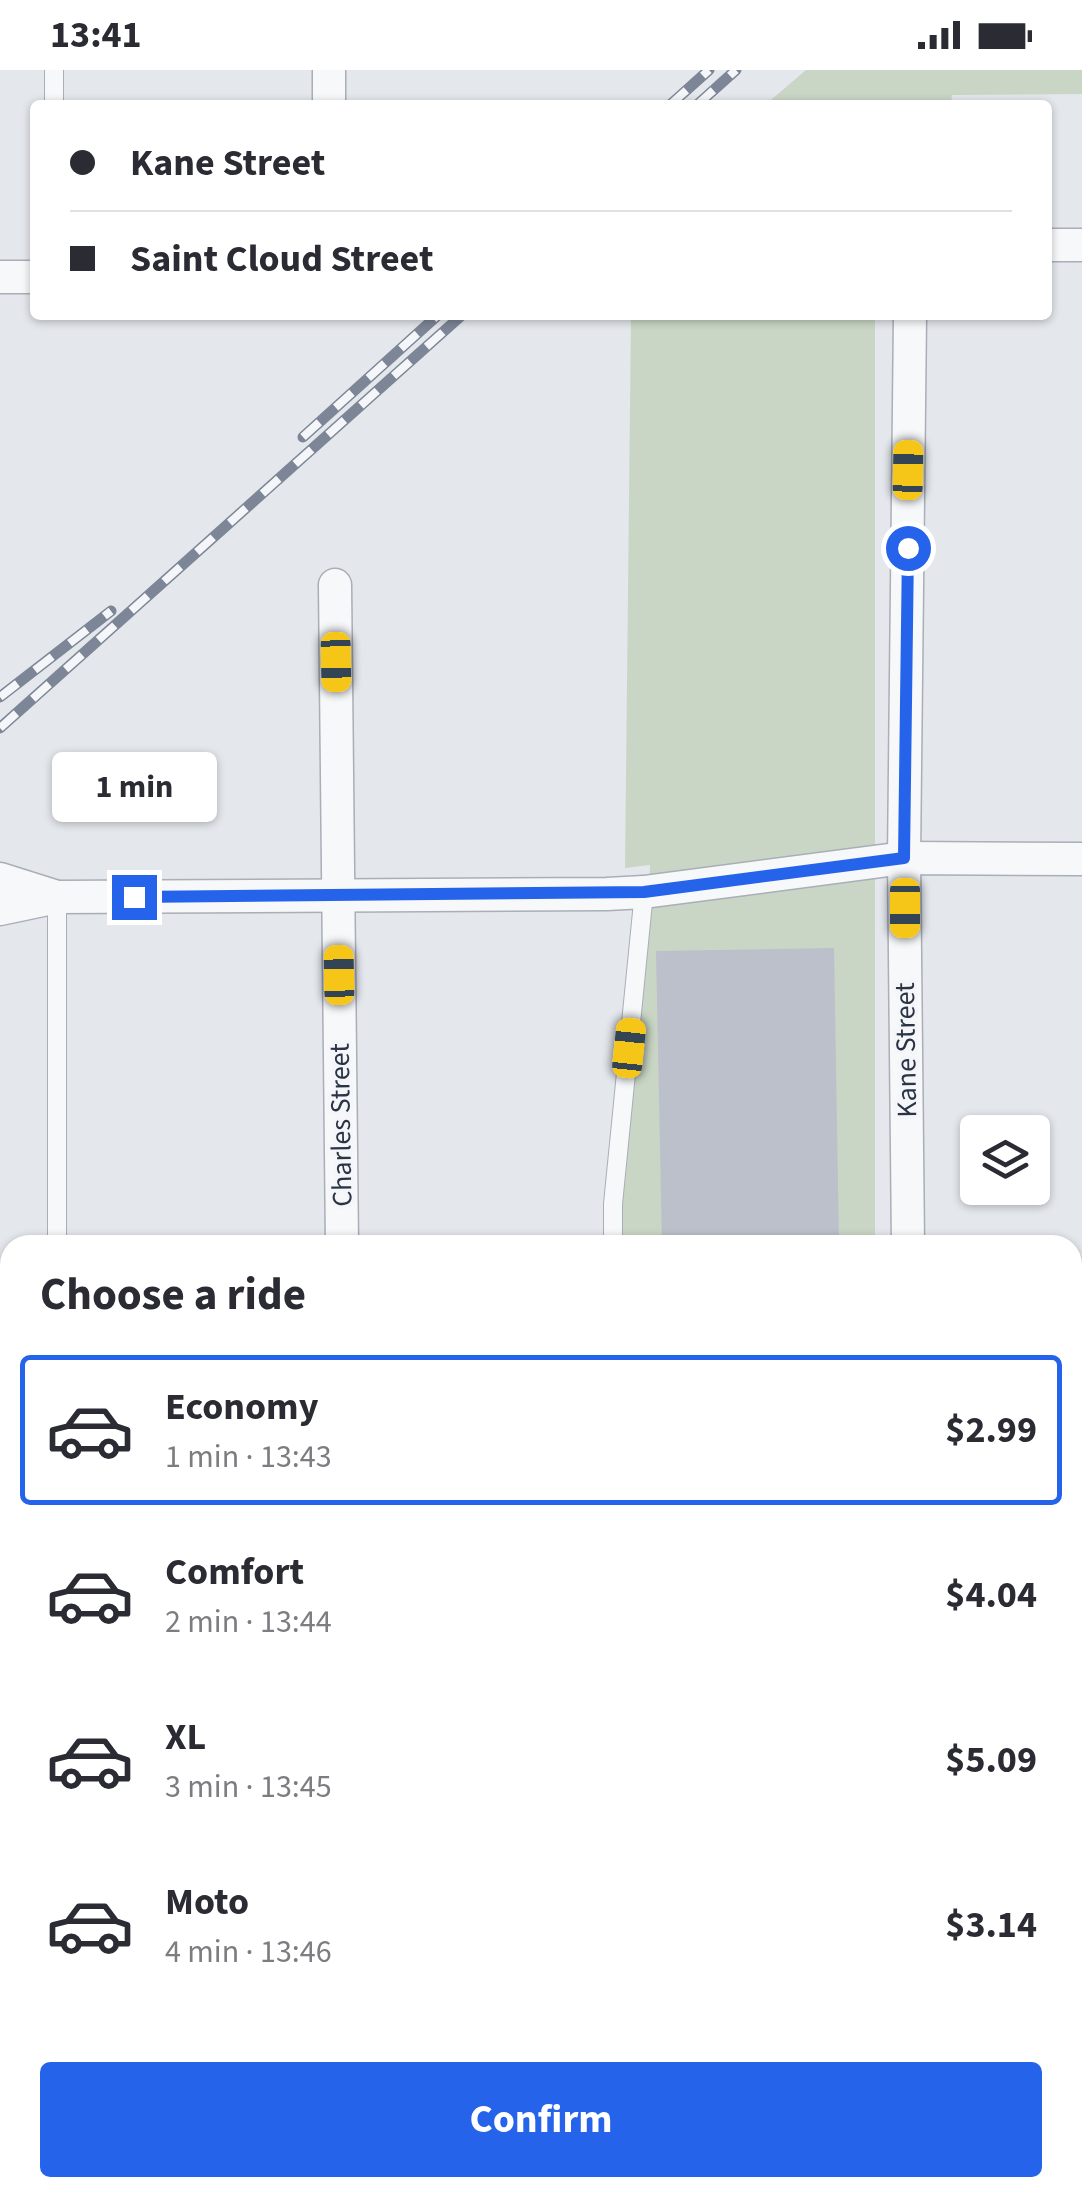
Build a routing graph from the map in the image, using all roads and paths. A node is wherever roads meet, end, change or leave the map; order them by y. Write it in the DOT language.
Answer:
graph roads {
  1 [pos="54,70"];
  2 [pos="329,70"];
  3 [pos="54,100"];
  4 [pos="329,100"];
  5 [pos="1052,245"];
  6 [pos="1082,245"];
  7 [pos="0,277"];
  8 [pos="30,277"];
  9 [pos="910,320"];
  10 [pos="335,585"];
  11 [pos="904,858"];
  12 [pos="1082,860"];
  13 [pos="0,878"];
  14 [pos="644,892"];
  15 [pos="338,896"];
  16 [pos="57,897"];
  17 [pos="0,909"];
  18 [pos="57,1235"];
  19 [pos="342,1235"];
  20 [pos="612,1235"];
  21 [pos="908,1235"];
  1 -- 3 [label="lane"];
  2 -- 4 [label="street"];
  5 -- 6 [label="street"];
  7 -- 8 [label="street"];
  9 -- 11 [label="street, Kane Street"];
  10 -- 15 [label="street, Charles Street"];
  11 -- 12 [label="street"];
  11 -- 14 [label="street"];
  11 -- 21 [label="street, Kane Street"];
  13 -- 16 [label="street"];
  14 -- 15 [label="street"];
  14 -- 20 [label="lane"];
  15 -- 16 [label="street"];
  15 -- 19 [label="street, Charles Street"];
  16 -- 17 [label="street"];
  16 -- 18 [label="lane"];
}
